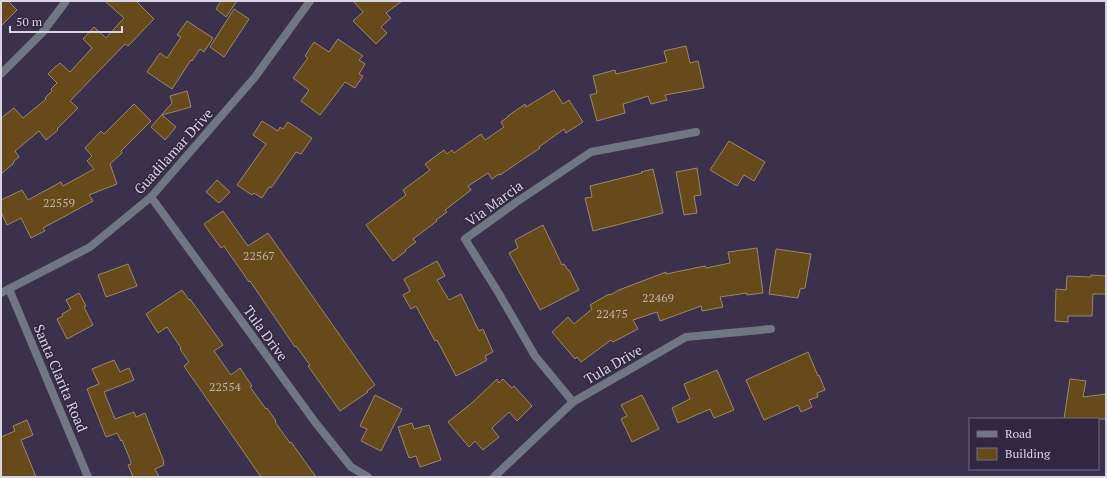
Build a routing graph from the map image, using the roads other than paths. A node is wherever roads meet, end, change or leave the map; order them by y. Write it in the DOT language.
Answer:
graph roads {
  1 [pos="66,1"];
  2 [pos="310,1"];
  3 [pos="1,74"];
  4 [pos="696,132"];
  5 [pos="152,197"];
  6 [pos="9,289"];
  7 [pos="1,293"];
  8 [pos="771,329"];
  9 [pos="573,402"];
  10 [pos="88,477"];
  11 [pos="368,477"];
  12 [pos="494,477"];
  1 -- 3 [label="street"];
  2 -- 5 [label="street, Guadilamar Drive"];
  4 -- 9 [label="street, Via Marcia"];
  5 -- 6 [label="street, Guadilamar Drive"];
  5 -- 11 [label="street, Tula Drive"];
  6 -- 7 [label="street, Guadilamar Drive"];
  6 -- 10 [label="street, Santa Clarita Road"];
  8 -- 9 [label="street, Tula Drive"];
  9 -- 12 [label="street, Tula Drive"];
}
